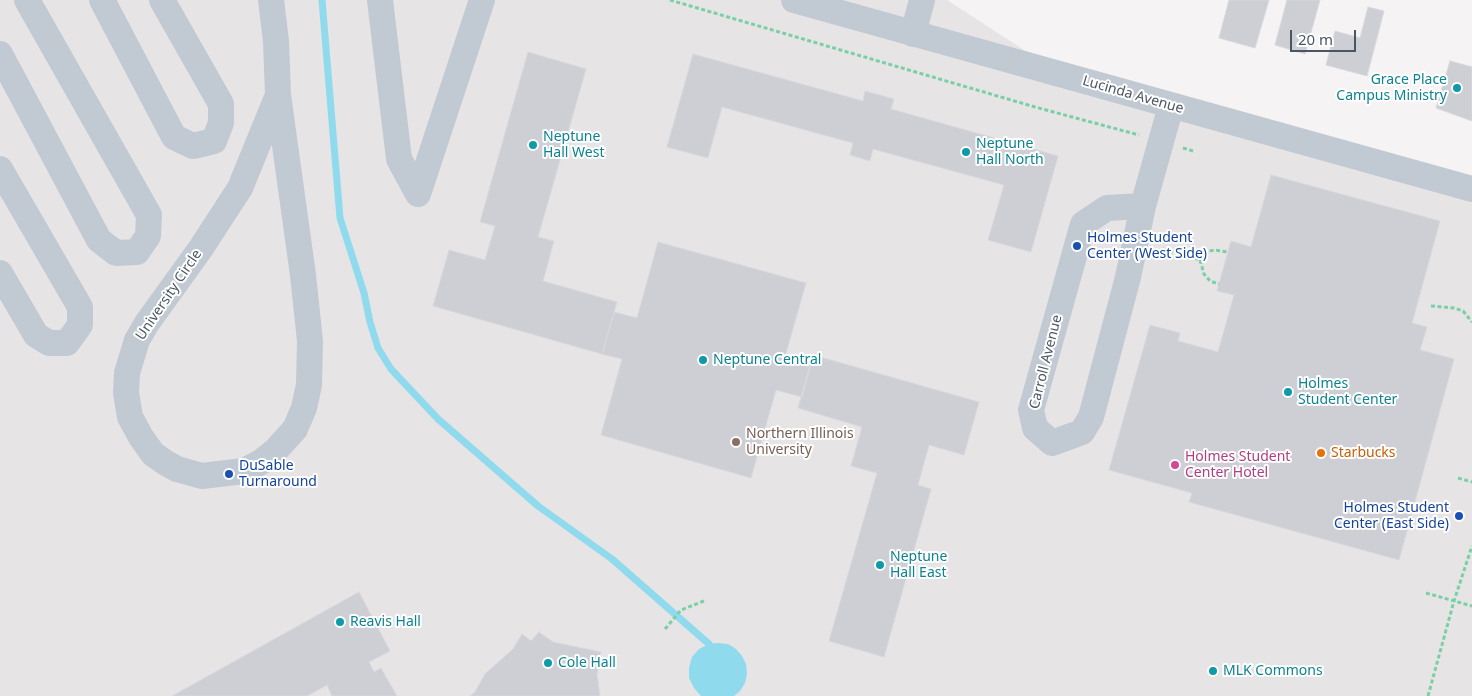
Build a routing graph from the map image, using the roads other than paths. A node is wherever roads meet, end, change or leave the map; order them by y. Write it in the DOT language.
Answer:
graph roads {
  1 [pos="27,0"];
  2 [pos="102,0"];
  3 [pos="162,0"];
  4 [pos="271,0"];
  5 [pos="380,0"];
  6 [pos="482,0"];
  7 [pos="794,0"];
  8 [pos="922,0"];
  9 [pos="913,34"];
  10 [pos="0,54"];
  11 [pos="278,95"];
  12 [pos="1171,106"];
  13 [pos="0,169"];
  14 [pos="1472,189"];
  15 [pos="1143,206"];
  16 [pos="0,273"];
  1 -- 10 [label="street"];
  2 -- 3 [label="street"];
  4 -- 11 [label="street, University Circle"];
  5 -- 6 [label="street"];
  7 -- 9 [label="street, Lucinda Avenue"];
  8 -- 9 [label="street"];
  9 -- 12 [label="street, Lucinda Avenue"];
  11 -- 11 [label="street, University Circle"];
  12 -- 14 [label="street, Lucinda Avenue"];
  12 -- 15 [label="street, Carroll Avenue"];
  13 -- 16 [label="street"];
  15 -- 15 [label="street, Carroll Avenue"];
}
